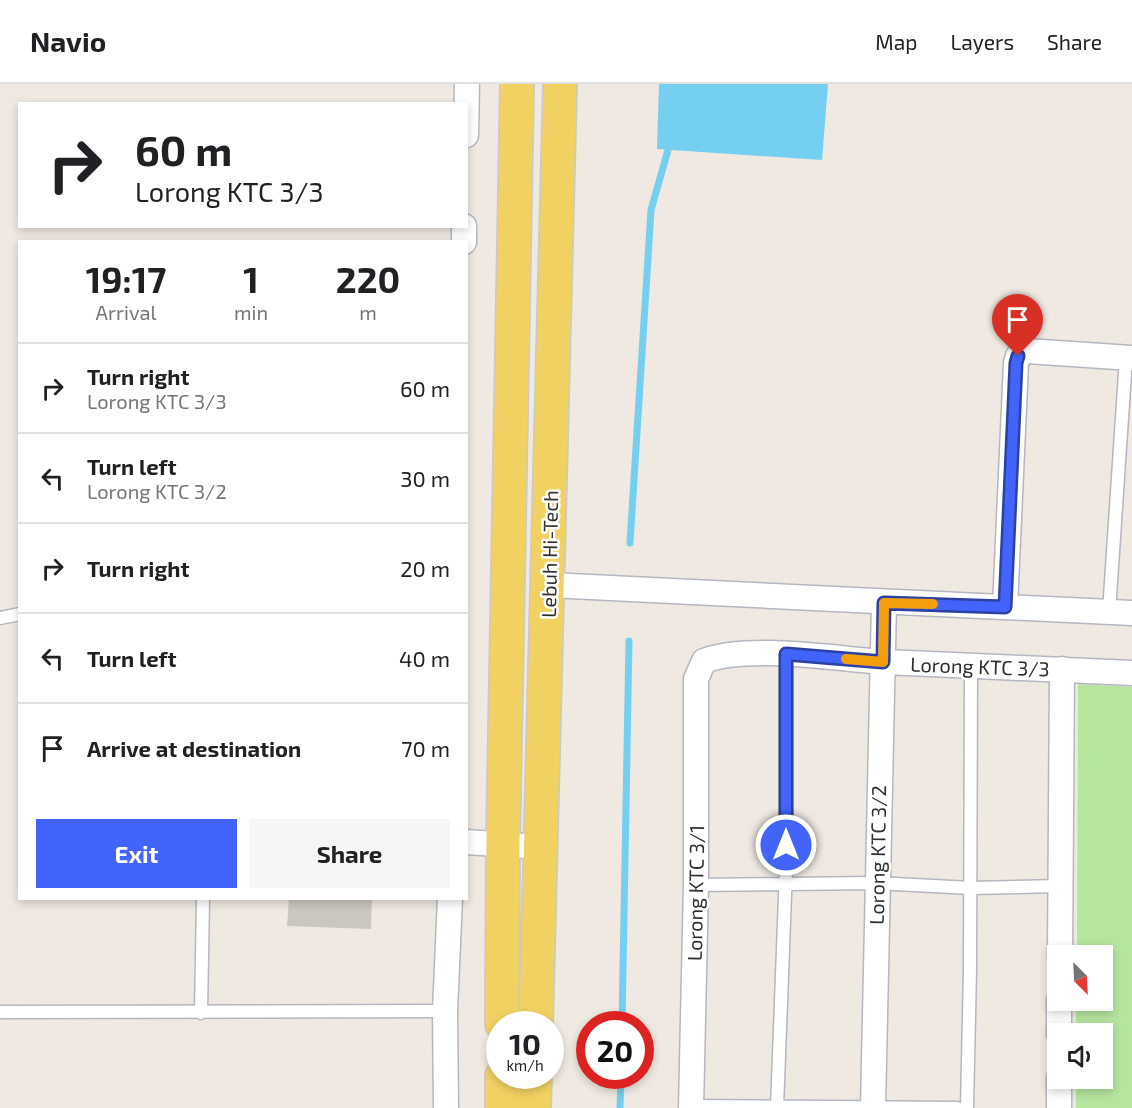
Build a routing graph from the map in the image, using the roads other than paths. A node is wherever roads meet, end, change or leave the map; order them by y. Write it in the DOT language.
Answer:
graph roads {
  1 [pos="467,84"];
  2 [pos="517,84"];
  3 [pos="560,84"];
  4 [pos="467,102"];
  5 [pos="1129,358"];
  6 [pos="549,585"];
  7 [pos="884,603"];
  8 [pos="1005,607"];
  9 [pos="1121,612"];
  10 [pos="18,615"];
  11 [pos="0,618"];
  12 [pos="786,654"];
  13 [pos="883,662"];
  14 [pos="971,666"];
  15 [pos="1062,669"];
  16 [pos="1132,673"];
  17 [pos="696,679"];
  18 [pos="468,842"];
  19 [pos="503,844"];
  20 [pos="540,847"];
  21 [pos="876,883"];
  22 [pos="785,884"];
  23 [pos="696,885"];
  24 [pos="1060,886"];
  25 [pos="971,888"];
  26 [pos="202,900"];
  27 [pos="450,900"];
  28 [pos="1060,945"];
  29 [pos="445,1011"];
  30 [pos="502,1011"];
  31 [pos="536,1011"];
  32 [pos="0,1012"];
  33 [pos="201,1013"];
  34 [pos="502,1089"];
  35 [pos="535,1089"];
  36 [pos="1059,1089"];
  37 [pos="691,1107"];
  38 [pos="777,1107"];
  39 [pos="873,1107"];
  40 [pos="446,1108"];
  41 [pos="502,1108"];
  42 [pos="534,1108"];
  43 [pos="957,1108"];
  44 [pos="966,1108"];
  45 [pos="1059,1108"];
  1 -- 4 [label="street"];
  2 -- 19 [label="main road, Lebuh Hi-Tech"];
  3 -- 6 [label="main road, Lebuh Hi-Tech"];
  5 -- 8 [label="street"];
  5 -- 9 [label="lane"];
  6 -- 7 [label="street"];
  6 -- 20 [label="main road, Lebuh Hi-Tech"];
  7 -- 8 [label="street"];
  7 -- 13 [label="street, Lorong KTC 3/2"];
  8 -- 9 [label="street"];
  10 -- 11 [label="lane"];
  12 -- 13 [label="street, Lorong KTC 3/3"];
  12 -- 17 [label="street, Lorong KTC 3/3"];
  12 -- 22 [label="lane"];
  13 -- 14 [label="street, Lorong KTC 3/3"];
  13 -- 21 [label="street, Lorong KTC 3/2"];
  14 -- 15 [label="street, Lorong KTC 3/3"];
  14 -- 25 [label="lane"];
  15 -- 16 [label="street, Lorong KTC 3/3"];
  15 -- 24 [label="street, Lorong KTC 3/3"];
  17 -- 23 [label="street, Lorong KTC 3/1"];
  18 -- 19 [label="street"];
  19 -- 20 [label="street"];
  19 -- 30 [label="main road, Lebuh Hi-Tech"];
  20 -- 31 [label="main road, Lebuh Hi-Tech"];
  21 -- 22 [label="lane"];
  21 -- 25 [label="lane"];
  21 -- 39 [label="street, Lorong KTC 3/2"];
  22 -- 23 [label="lane"];
  22 -- 38 [label="lane"];
  23 -- 37 [label="street, Lorong KTC 3/1"];
  24 -- 25 [label="lane"];
  24 -- 28 [label="street, Lorong KTC 3/3"];
  25 -- 44 [label="lane"];
  26 -- 33 [label="lane"];
  27 -- 29 [label="street"];
  29 -- 33 [label="lane"];
  29 -- 40 [label="street"];
  32 -- 33 [label="lane"];
  34 -- 41 [label="main road"];
  35 -- 42 [label="main road"];
  36 -- 45 [label="street"];
  37 -- 38 [label="lane"];
  38 -- 39 [label="lane"];
  39 -- 43 [label="lane"];
}
